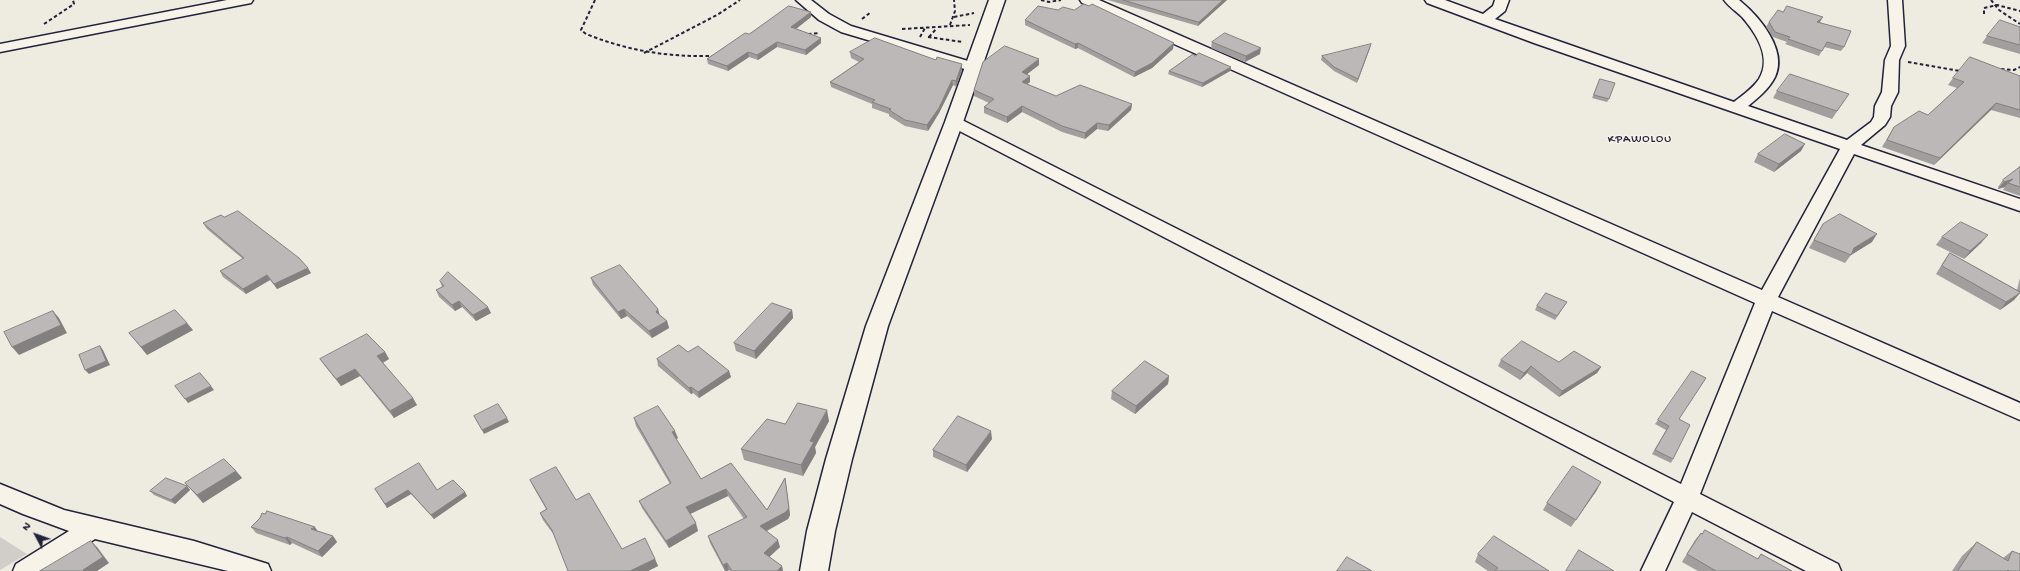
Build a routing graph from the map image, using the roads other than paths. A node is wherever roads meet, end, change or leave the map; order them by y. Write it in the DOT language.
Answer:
graph roads {
  1 [pos="246,0"];
  2 [pos="803,0"];
  3 [pos="997,0"];
  4 [pos="1087,0"];
  5 [pos="1432,0"];
  6 [pos="1502,0"];
  7 [pos="1731,0"];
  8 [pos="1895,0"];
  9 [pos="1485,20"];
  10 [pos="0,48"];
  11 [pos="973,67"];
  12 [pos="1737,107"];
  13 [pos="954,122"];
  14 [pos="1850,146"];
  15 [pos="2020,205"];
  16 [pos="1766,301"];
  17 [pos="2020,412"];
  18 [pos="0,494"];
  19 [pos="1687,499"];
  20 [pos="91,529"];
  21 [pos="25,571"];
  22 [pos="259,571"];
  23 [pos="814,571"];
  24 [pos="1653,571"];
  25 [pos="1829,571"];
  1 -- 10 [label="street"];
  2 -- 11 [label="street"];
  3 -- 11 [label="street"];
  4 -- 16 [label="street"];
  5 -- 9 [label="street"];
  6 -- 9 [label="street"];
  7 -- 12 [label="street"];
  8 -- 14 [label="street"];
  9 -- 12 [label="street"];
  11 -- 13 [label="street"];
  12 -- 14 [label="street"];
  13 -- 19 [label="street"];
  13 -- 23 [label="street"];
  14 -- 15 [label="street"];
  14 -- 16 [label="street"];
  16 -- 17 [label="street"];
  16 -- 19 [label="street"];
  18 -- 20 [label="street"];
  19 -- 24 [label="street"];
  19 -- 25 [label="street"];
  20 -- 21 [label="street"];
  20 -- 22 [label="street"];
}
